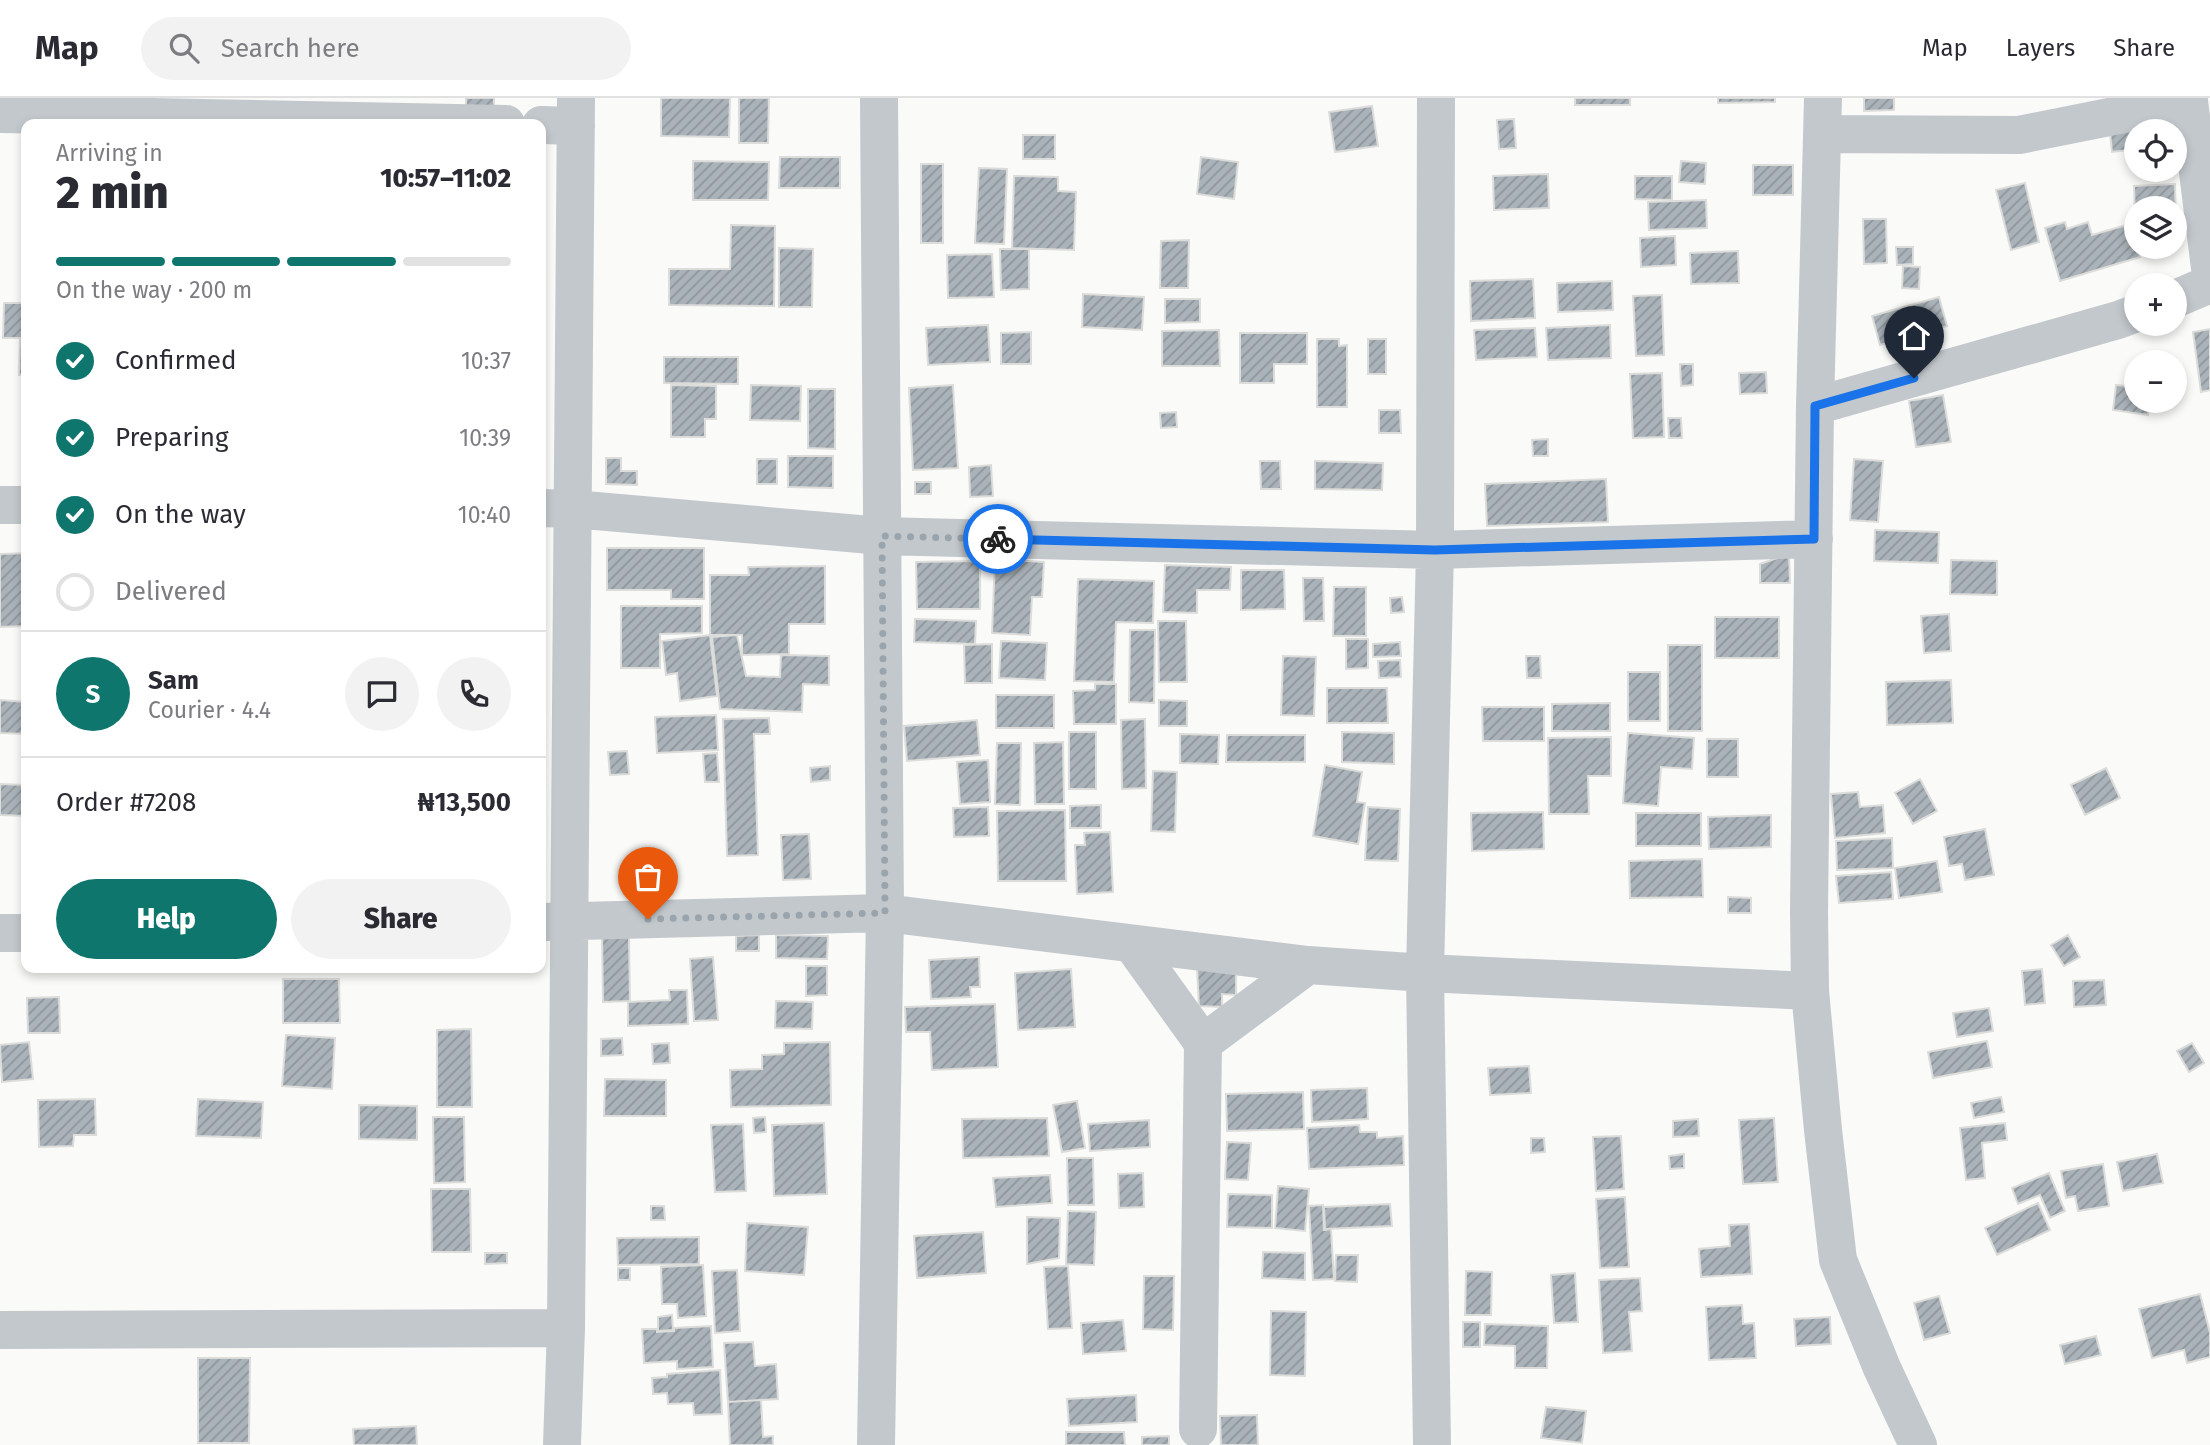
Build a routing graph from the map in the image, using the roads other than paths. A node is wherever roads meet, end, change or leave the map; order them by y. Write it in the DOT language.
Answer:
graph roads {
  1 [pos="879,98"];
  2 [pos="1436,98"];
  3 [pos="2188,100"];
  4 [pos="4,109"];
  5 [pos="564,116"];
  6 [pos="1823,116"];
  7 [pos="339,119"];
  8 [pos="2210,268"];
  9 [pos="2210,284"];
  10 [pos="2187,294"];
  11 [pos="2124,318"];
  12 [pos="1815,406"];
  13 [pos="0,505"];
  14 [pos="21,505"];
  15 [pos="557,508"];
  16 [pos="882,536"];
  17 [pos="1814,539"];
  18 [pos="1435,550"];
  19 [pos="885,913"];
  20 [pos="555,922"];
  21 [pos="0,933"];
  22 [pos="21,933"];
  23 [pos="1132,944"];
  24 [pos="1308,965"];
  25 [pos="1425,973"];
  26 [pos="1810,991"];
  27 [pos="1203,1043"];
  28 [pos="566,1328"];
  29 [pos="0,1329"];
  30 [pos="1198,1429"];
  31 [pos="562,1445"];
  32 [pos="876,1445"];
  33 [pos="1432,1445"];
  34 [pos="1918,1445"];
  1 -- 16 [label="street"];
  2 -- 18 [label="street"];
  3 -- 6 [label="street"];
  3 -- 8 [label="street"];
  4 -- 7 [label="street"];
  5 -- 15 [label="street"];
  6 -- 12 [label="street"];
  9 -- 10 [label="street"];
  11 -- 12 [label="street"];
  12 -- 17 [label="street"];
  13 -- 14 [label="street"];
  15 -- 16 [label="street"];
  15 -- 20 [label="street"];
  16 -- 18 [label="street"];
  16 -- 19 [label="street"];
  17 -- 18 [label="street"];
  17 -- 26 [label="street"];
  18 -- 25 [label="street"];
  19 -- 20 [label="street"];
  19 -- 23 [label="street"];
  19 -- 32 [label="street"];
  20 -- 28 [label="street"];
  21 -- 22 [label="street"];
  23 -- 24 [label="street"];
  23 -- 27 [label="street"];
  24 -- 25 [label="street"];
  24 -- 27 [label="street"];
  25 -- 26 [label="street"];
  25 -- 33 [label="street"];
  26 -- 34 [label="street"];
  27 -- 30 [label="street"];
  28 -- 29 [label="street"];
  28 -- 31 [label="street"];
}
